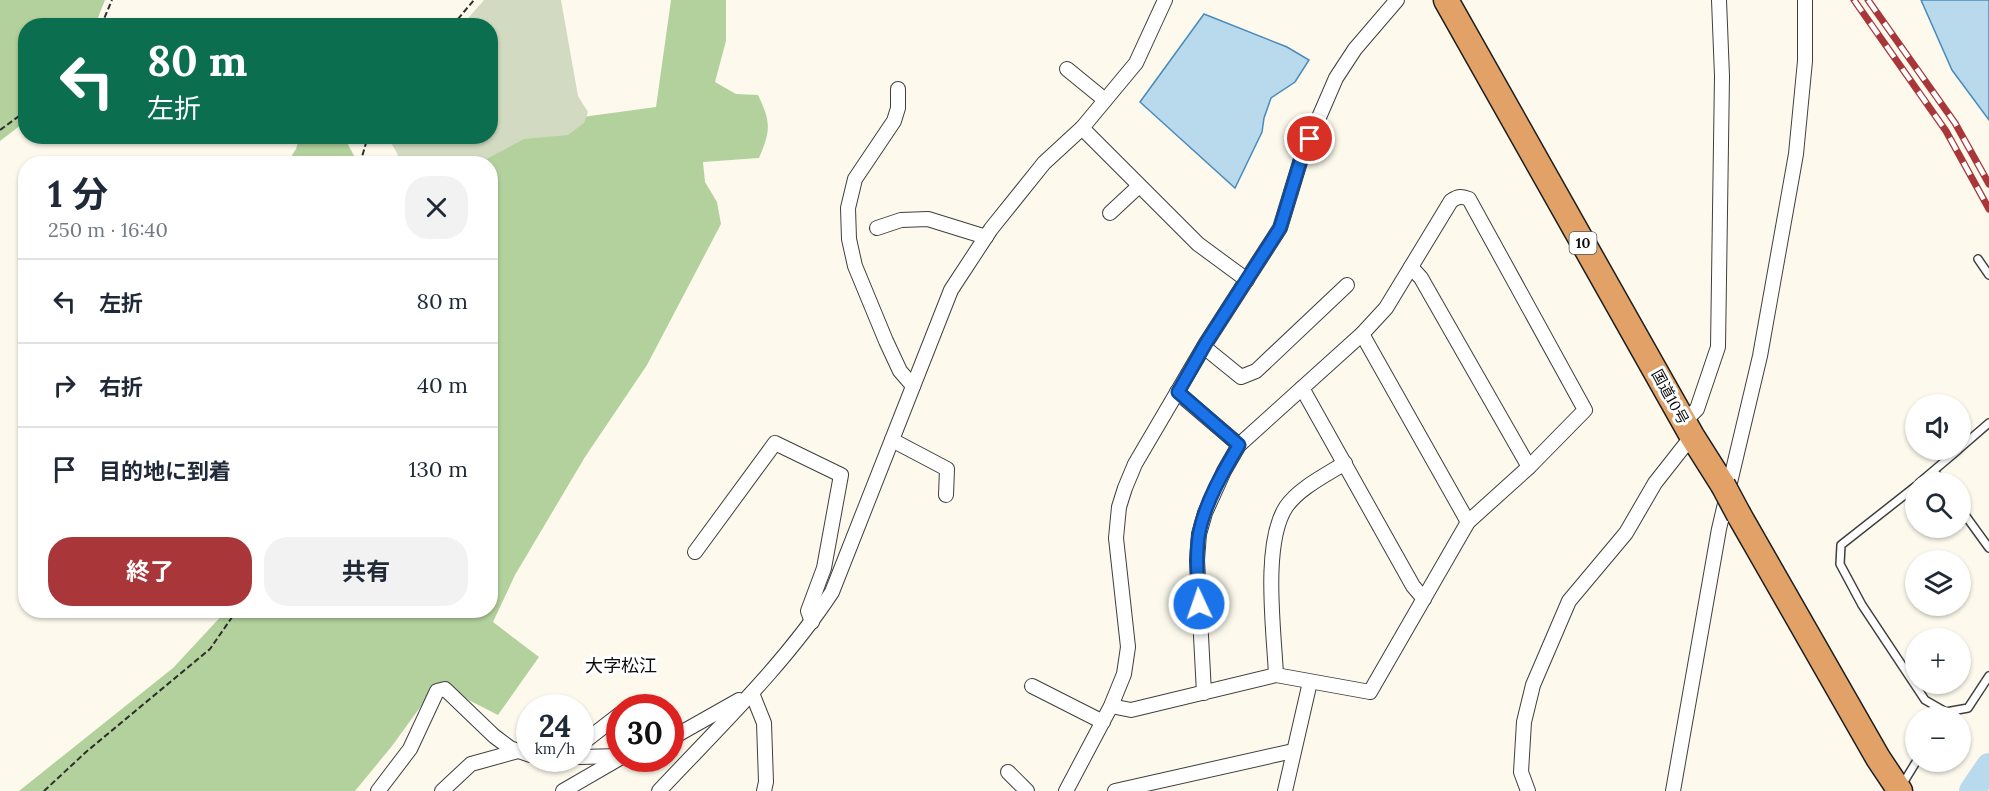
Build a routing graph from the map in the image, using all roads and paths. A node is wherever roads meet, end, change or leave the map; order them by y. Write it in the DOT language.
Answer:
graph roads {
  1 [pos="112,0"];
  2 [pos="474,0"];
  3 [pos="1165,0"];
  4 [pos="1397,0"];
  5 [pos="1446,0"];
  6 [pos="1719,0"];
  7 [pos="1805,0"];
  8 [pos="104,18"];
  9 [pos="459,18"];
  10 [pos="1067,69"];
  11 [pos="898,89"];
  12 [pos="1105,100"];
  13 [pos="18,117"];
  14 [pos="1082,128"];
  15 [pos="0,130"];
  16 [pos="1139,186"];
  17 [pos="1110,213"];
  18 [pos="877,228"];
  19 [pos="986,237"];
  20 [pos="1978,259"];
  21 [pos="1411,267"];
  22 [pos="1989,275"];
  23 [pos="1247,280"];
  24 [pos="1347,285"];
  25 [pos="1362,334"];
  26 [pos="1204,347"];
  27 [pos="913,386"];
  28 [pos="1302,388"];
  29 [pos="1178,392"];
  30 [pos="1989,423"];
  31 [pos="1688,429"];
  32 [pos="1971,439"];
  33 [pos="892,440"];
  34 [pos="1239,445"];
  35 [pos="1946,460"];
  36 [pos="1345,463"];
  37 [pos="1529,467"];
  38 [pos="1934,471"];
  39 [pos="1905,494"];
  40 [pos="946,495"];
  41 [pos="1468,522"];
  42 [pos="1971,523"];
  43 [pos="1989,548"];
  44 [pos="696,552"];
  45 [pos="1424,599"];
  46 [pos="231,618"];
  47 [pos="812,622"];
  48 [pos="1276,675"];
  49 [pos="1989,676"];
  50 [pos="1310,682"];
  51 [pos="1032,686"];
  52 [pos="752,693"];
  53 [pos="1204,693"];
  54 [pos="1111,706"];
  55 [pos="1933,706"];
  56 [pos="1969,706"];
  57 [pos="1103,722"];
  58 [pos="606,725"];
  59 [pos="684,731"];
  60 [pos="594,734"];
  61 [pos="516,750"];
  62 [pos="1293,751"];
  63 [pos="516,755"];
  64 [pos="606,765"];
  65 [pos="1008,772"];
  66 [pos="1910,772"];
  67 [pos="44,791"];
  68 [pos="378,791"];
  69 [pos="442,791"];
  70 [pos="563,791"];
  71 [pos="660,791"];
  72 [pos="764,791"];
  73 [pos="1027,791"];
  74 [pos="1066,791"];
  75 [pos="1114,791"];
  76 [pos="1285,791"];
  77 [pos="1528,791"];
  78 [pos="1673,791"];
  79 [pos="1899,791"];
  1 -- 8 [label="path"];
  2 -- 9 [label="path"];
  3 -- 12 [label="street"];
  4 -- 23 [label="street"];
  5 -- 31 [label="highway, 国道10号 / 10"];
  6 -- 31 [label="street"];
  7 -- 78 [label="street"];
  10 -- 12 [label="street"];
  11 -- 27 [label="street"];
  12 -- 14 [label="street"];
  13 -- 15 [label="path"];
  14 -- 16 [label="street"];
  14 -- 19 [label="street"];
  16 -- 17 [label="street"];
  16 -- 23 [label="street"];
  18 -- 19 [label="street"];
  19 -- 27 [label="street"];
  20 -- 22 [label="lane"];
  21 -- 25 [label="street"];
  21 -- 37 [label="street"];
  21 -- 37 [label="street"];
  23 -- 26 [label="street"];
  24 -- 26 [label="street"];
  25 -- 28 [label="street"];
  25 -- 41 [label="street"];
  26 -- 29 [label="street"];
  27 -- 33 [label="street"];
  28 -- 34 [label="street"];
  28 -- 36 [label="street"];
  29 -- 34 [label="street"];
  29 -- 54 [label="street"];
  30 -- 32 [label="lane"];
  31 -- 77 [label="street"];
  31 -- 79 [label="highway, 国道10号 / 10, bridge"];
  33 -- 40 [label="street"];
  33 -- 47 [label="street"];
  34 -- 53 [label="street"];
  35 -- 38 [label="lane"];
  36 -- 45 [label="street"];
  36 -- 48 [label="street"];
  37 -- 41 [label="street"];
  39 -- 55 [label="lane"];
  41 -- 45 [label="street"];
  42 -- 43 [label="lane"];
  44 -- 47 [label="street"];
  45 -- 50 [label="street"];
  46 -- 67 [label="path"];
  47 -- 52 [label="street"];
  48 -- 50 [label="street"];
  48 -- 53 [label="street"];
  49 -- 56 [label="lane"];
  50 -- 62 [label="street"];
  51 -- 57 [label="street"];
  52 -- 59 [label="street"];
  52 -- 71 [label="street"];
  52 -- 72 [label="street"];
  53 -- 54 [label="street"];
  54 -- 57 [label="street"];
  57 -- 74 [label="street"];
  58 -- 60 [label="street"];
  61 -- 68 [label="street"];
  62 -- 75 [label="street"];
  62 -- 76 [label="street"];
  63 -- 69 [label="street"];
  64 -- 70 [label="street"];
  65 -- 73 [label="street"];
  66 -- 79 [label="lane"];
}
